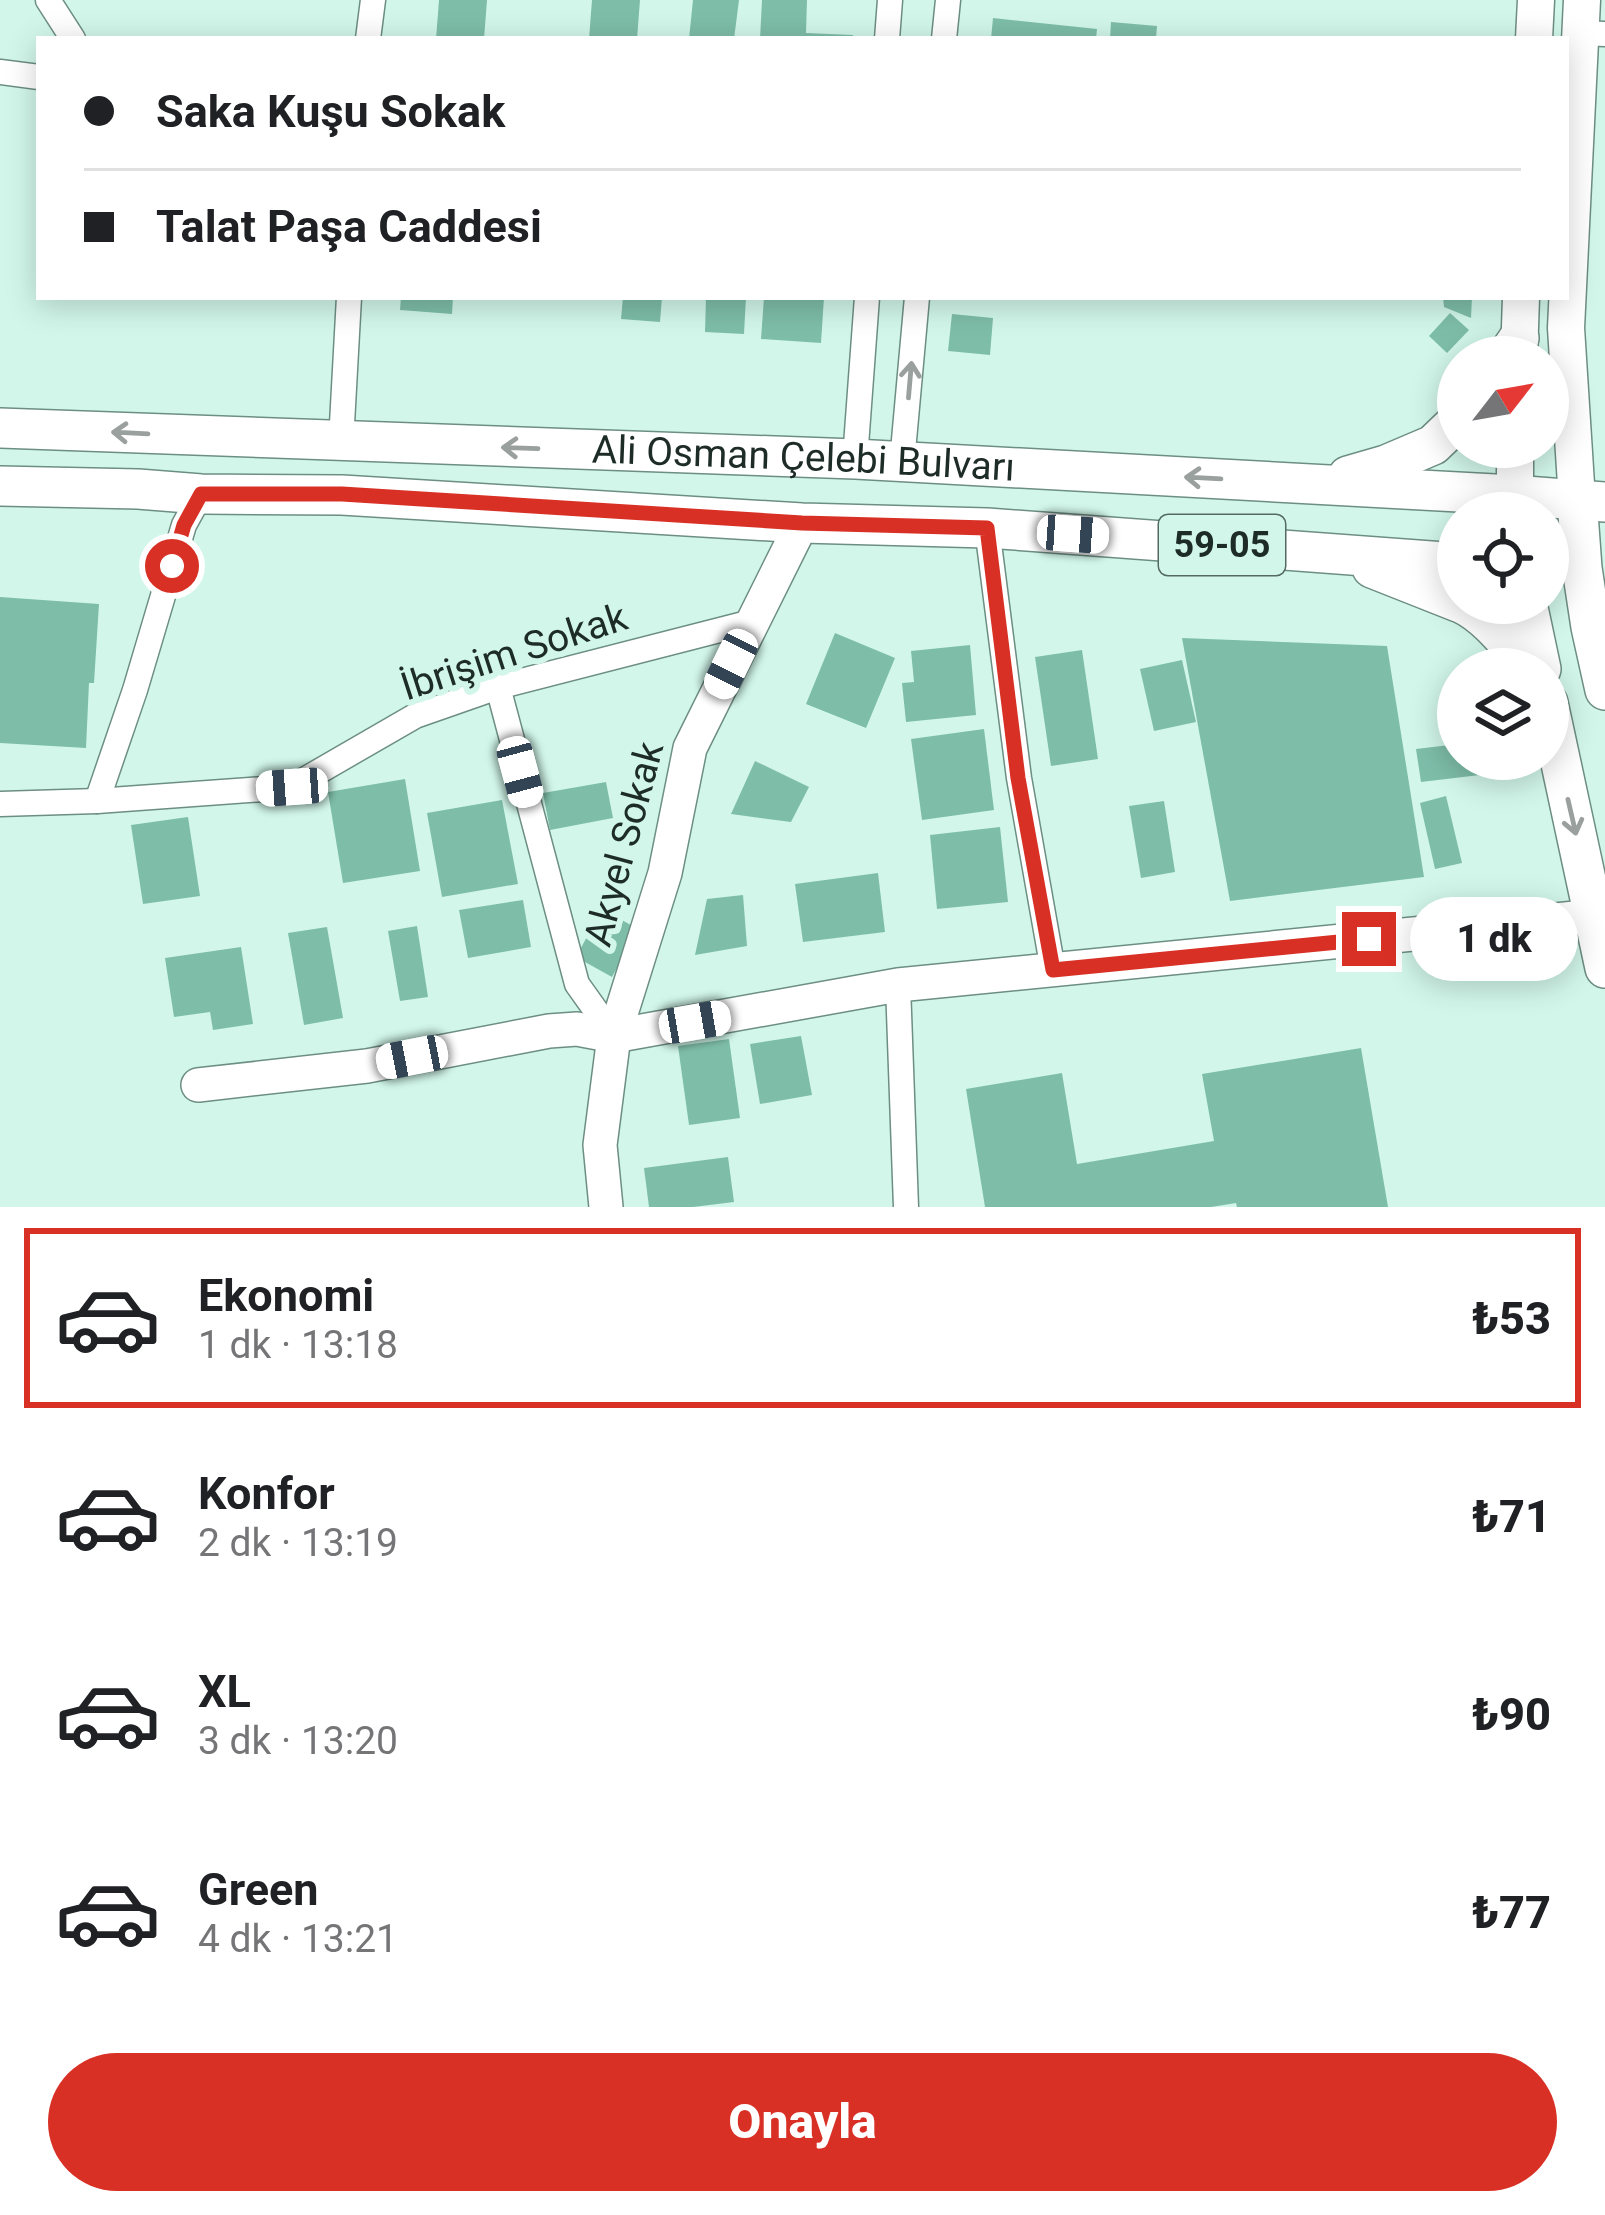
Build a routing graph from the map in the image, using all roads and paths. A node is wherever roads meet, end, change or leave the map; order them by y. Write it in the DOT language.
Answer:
graph roads {
  1 [pos="48,0"];
  2 [pos="373,0"];
  3 [pos="890,0"];
  4 [pos="948,0"];
  5 [pos="1536,0"];
  6 [pos="1589,22"];
  7 [pos="71,36"];
  8 [pos="368,36"];
  9 [pos="887,36"];
  10 [pos="944,36"];
  11 [pos="1534,36"];
  12 [pos="0,72"];
  13 [pos="36,77"];
  14 [pos="1569,288"];
  15 [pos="350,300"];
  16 [pos="867,300"];
  17 [pos="917,300"];
  18 [pos="1521,300"];
  19 [pos="1568,300"];
  20 [pos="1517,336"];
  21 [pos="0,428"];
  22 [pos="1437,441"];
  23 [pos="341,442"];
  24 [pos="854,459"];
  25 [pos="902,462"];
  26 [pos="1320,484"];
  27 [pos="0,486"];
  28 [pos="201,494"];
  29 [pos="1437,496"];
  30 [pos="1591,501"];
  31 [pos="802,523"];
  32 [pos="987,528"];
  33 [pos="1333,553"];
  34 [pos="1437,561"];
  35 [pos="1578,568"];
  36 [pos="1437,593"];
  37 [pos="751,622"];
  38 [pos="1488,624"];
  39 [pos="1512,648"];
  40 [pos="1603,663"];
  41 [pos="498,687"];
  42 [pos="1565,780"];
  43 [pos="97,801"];
  44 [pos="0,804"];
  45 [pos="1595,916"];
  46 [pos="1605,968"];
  47 [pos="1053,970"];
  48 [pos="898,985"];
  49 [pos="614,1036"];
  50 [pos="198,1085"];
  51 [pos="606,1207"];
  52 [pos="906,1207"];
  1 -- 7 [label="street"];
  2 -- 8 [label="street"];
  3 -- 9 [label="street"];
  4 -- 10 [label="street"];
  5 -- 11 [label="main road"];
  6 -- 14 [label="main road"];
  12 -- 13 [label="street"];
  15 -- 23 [label="street"];
  16 -- 24 [label="street"];
  25 -- 17 [label="street, one-way"];
  18 -- 20 [label="main road"];
  19 -- 30 [label="main road"];
  23 -- 21 [label="main road, Ali Osman Çelebi Bulvarı, one-way"];
  22 -- 26 [label="main road"];
  24 -- 23 [label="main road, Ali Osman Çelebi Bulvarı, one-way"];
  24 -- 25 [label="main road, Ali Osman Çelebi Bulvarı"];
  26 -- 25 [label="main road, Ali Osman Çelebi Bulvarı, one-way"];
  26 -- 29 [label="main road, Ali Osman Çelebi Bulvarı"];
  27 -- 28 [label="main road, Ali Osman Çelebi Bulvarı / 59-05"];
  28 -- 31 [label="main road, Ali Osman Çelebi Bulvarı / 59-05"];
  28 -- 43 [label="street"];
  30 -- 35 [label="main road"];
  31 -- 32 [label="main road, Ali Osman Çelebi Bulvarı / 59-05"];
  31 -- 37 [label="street, Akyel Sokak"];
  32 -- 33 [label="main road, Ali Osman Çelebi Bulvarı / 59-05"];
  32 -- 47 [label="street"];
  33 -- 34 [label="main road, Ali Osman Çelebi Bulvarı / 59-05"];
  33 -- 36 [label="main road"];
  35 -- 40 [label="main road"];
  37 -- 41 [label="street, İbrişim Sokak"];
  37 -- 49 [label="street, Akyel Sokak"];
  38 -- 39 [label="main road"];
  41 -- 43 [label="street, İbrişim Sokak"];
  41 -- 49 [label="street"];
  42 -- 45 [label="main road, one-way"];
  43 -- 44 [label="street, İbrişim Sokak"];
  45 -- 46 [label="main road"];
  45 -- 47 [label="street"];
  47 -- 48 [label="street"];
  48 -- 49 [label="street"];
  48 -- 52 [label="street"];
  49 -- 50 [label="street"];
  49 -- 51 [label="street, Akyel Sokak"];
}
